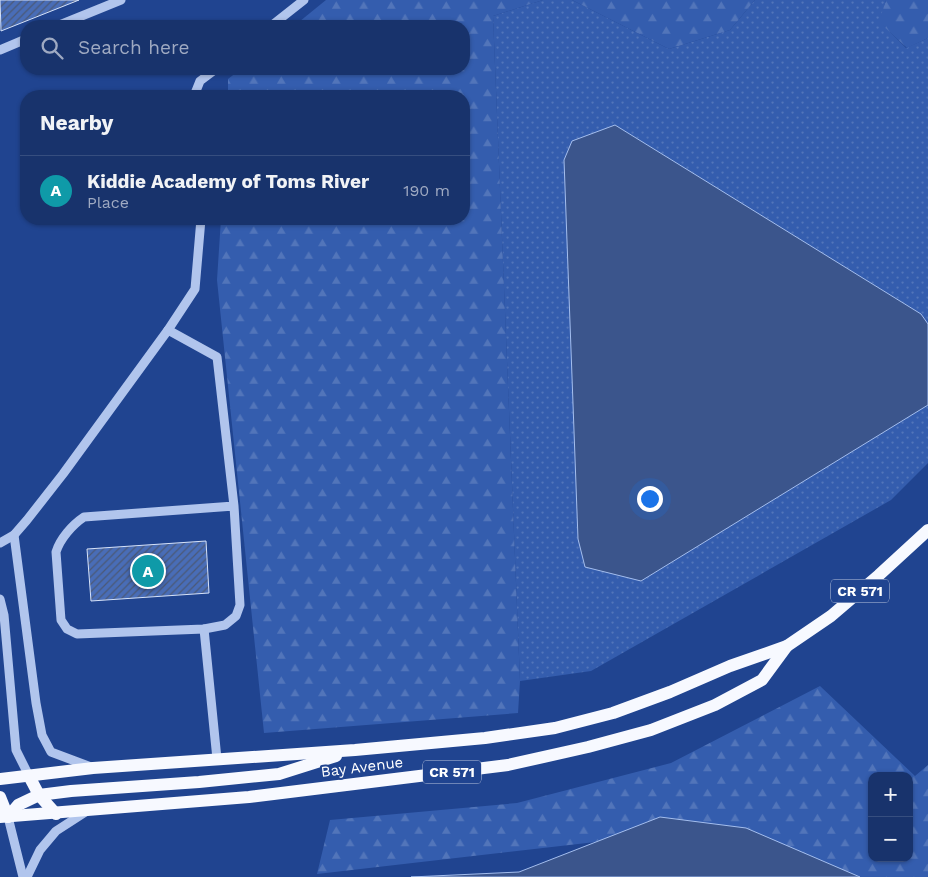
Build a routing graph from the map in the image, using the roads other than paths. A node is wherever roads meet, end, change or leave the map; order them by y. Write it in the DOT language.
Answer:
graph roads {
  1 [pos="121,0"];
  2 [pos="304,0"];
  3 [pos="72,20"];
  4 [pos="279,20"];
  5 [pos="20,42"];
  6 [pos="0,50"];
  7 [pos="208,75"];
  8 [pos="196,90"];
  9 [pos="200,225"];
  10 [pos="168,330"];
  11 [pos="234,506"];
  12 [pos="928,530"];
  13 [pos="14,535"];
  14 [pos="0,543"];
  15 [pos="0,599"];
  16 [pos="204,628"];
  17 [pos="787,646"];
  18 [pos="355,750"];
  19 [pos="217,760"];
  20 [pos="93,768"];
  21 [pos="29,776"];
  22 [pos="0,778"];
  23 [pos="39,795"];
  24 [pos="0,797"];
  25 [pos="86,811"];
  26 [pos="56,814"];
  27 [pos="3,820"];
  28 [pos="25,877"];
  1 -- 3 [label="lane"];
  2 -- 4 [label="lane"];
  5 -- 6 [label="lane"];
  7 -- 8 [label="lane"];
  9 -- 10 [label="lane"];
  10 -- 11 [label="lane"];
  10 -- 13 [label="lane"];
  11 -- 16 [label="lane"];
  11 -- 16 [label="lane"];
  12 -- 17 [label="main road, Bay Avenue / CR 571"];
  13 -- 14 [label="lane"];
  13 -- 20 [label="lane"];
  15 -- 21 [label="lane"];
  16 -- 19 [label="lane"];
  17 -- 18 [label="main road, Bay Avenue / CR 571"];
  17 -- 25 [label="main road, Bay Avenue / CR 571"];
  18 -- 19 [label="main road, Bay Avenue / CR 571"];
  18 -- 23 [label="main road"];
  19 -- 20 [label="main road, Bay Avenue / CR 571"];
  20 -- 21 [label="main road, Bay Avenue / CR 571"];
  21 -- 22 [label="main road, Bay Avenue / CR 571"];
  21 -- 23 [label="main road"];
  23 -- 26 [label="main road"];
  23 -- 27 [label="main road"];
  24 -- 27 [label="main road"];
  25 -- 26 [label="main road, Bay Avenue / CR 571"];
  25 -- 28 [label="lane"];
  26 -- 27 [label="main road, Bay Avenue / CR 571"];
  27 -- 28 [label="lane"];
}
